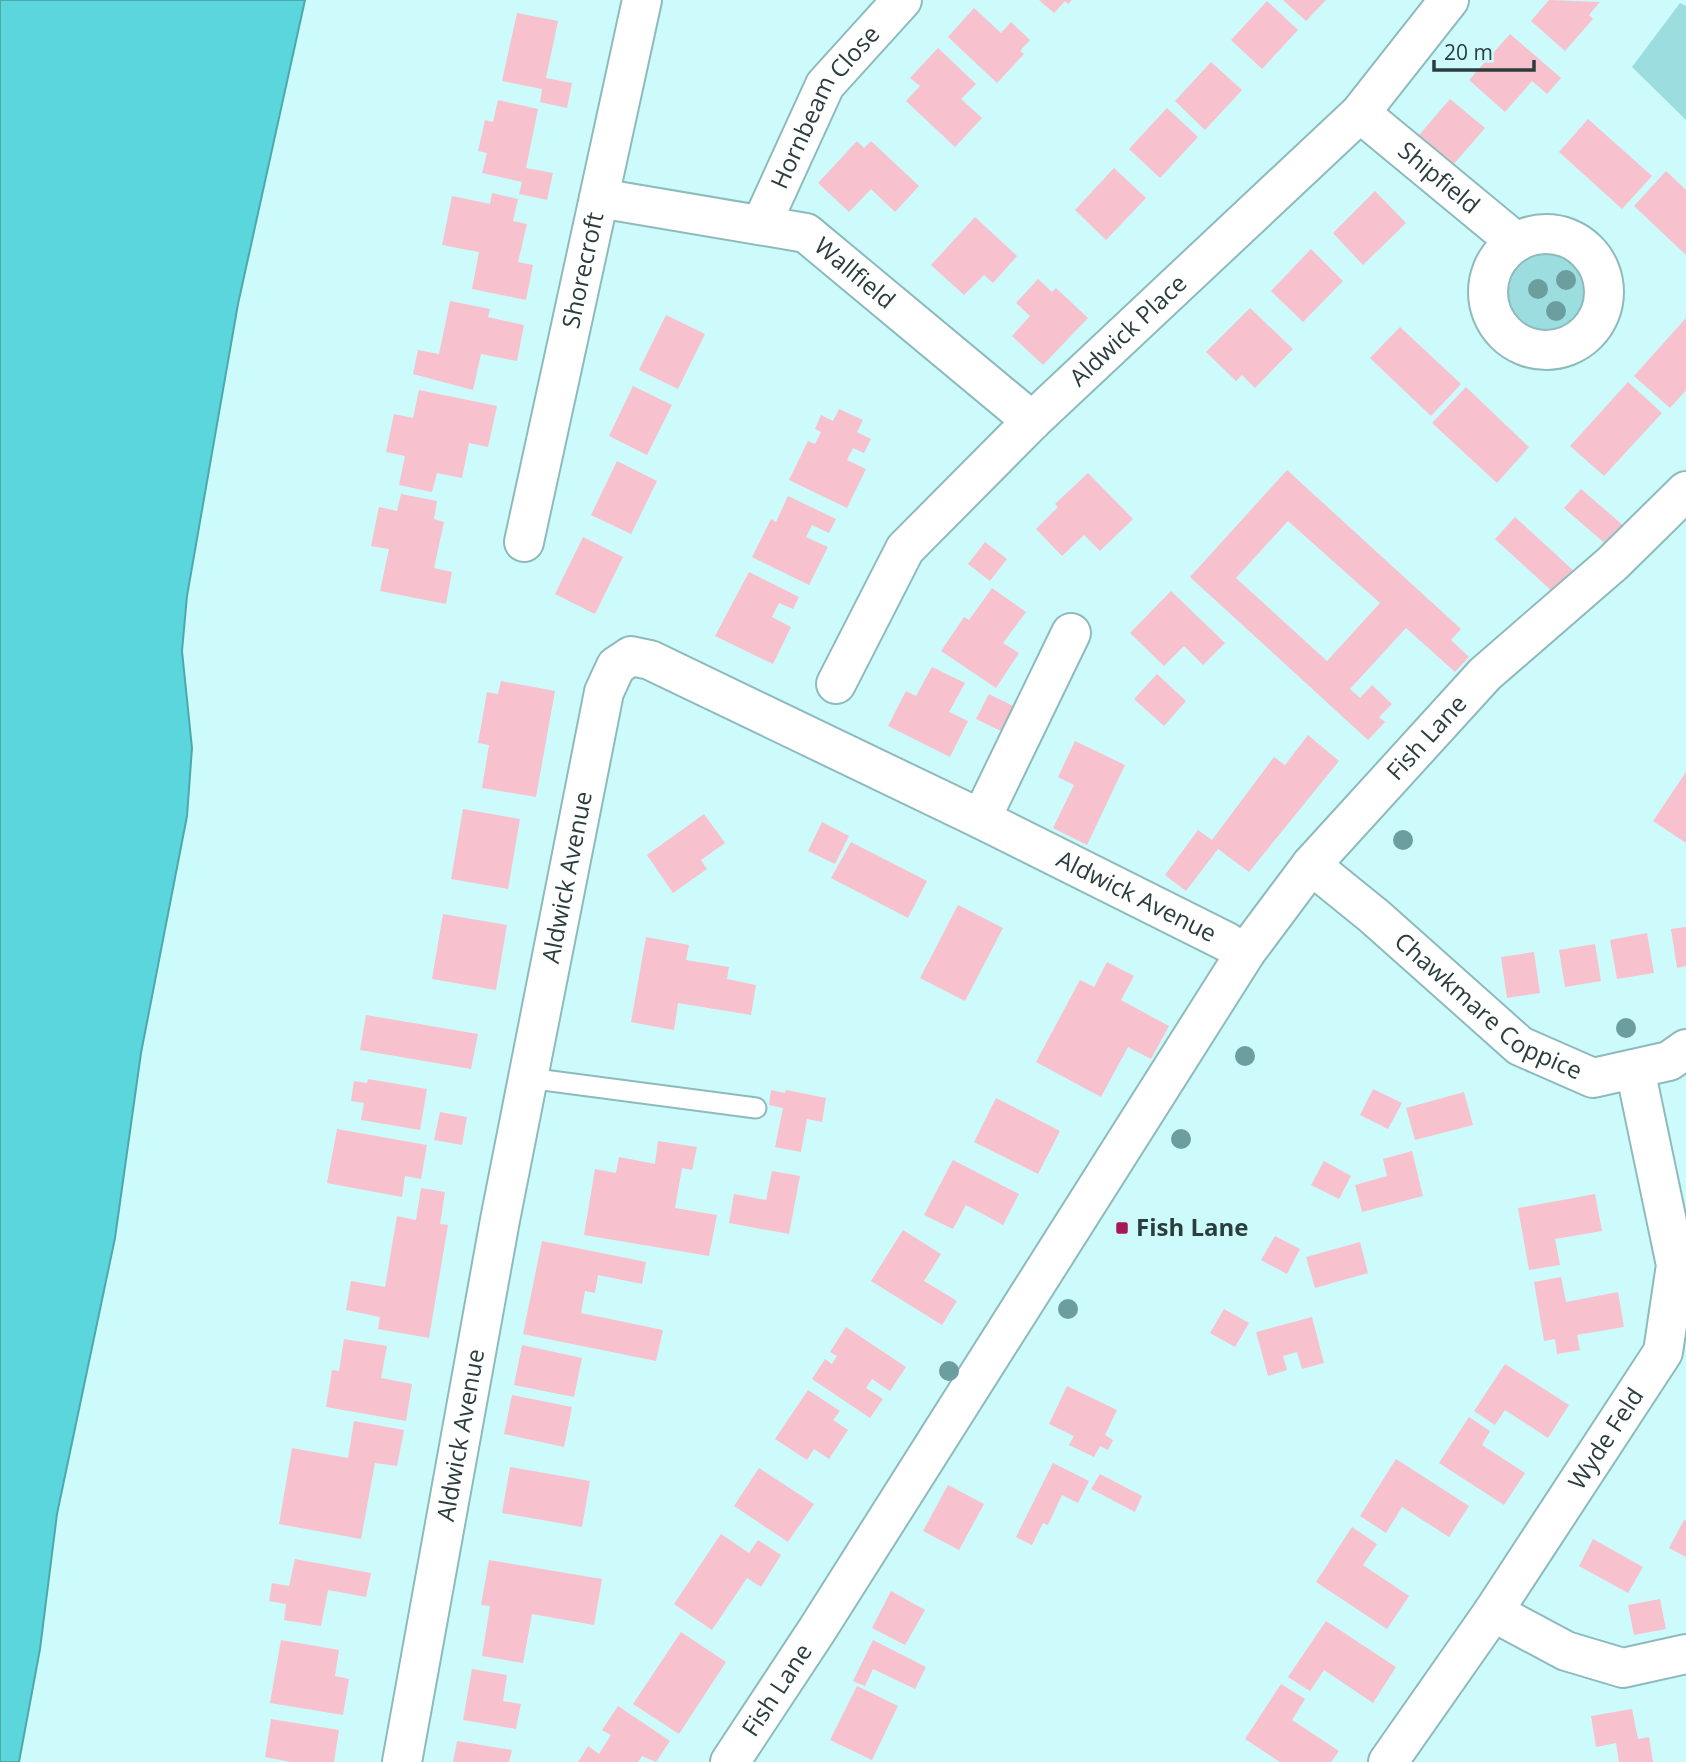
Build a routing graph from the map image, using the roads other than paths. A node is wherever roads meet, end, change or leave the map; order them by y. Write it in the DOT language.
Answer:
graph roads {
  1 [pos="642,0"];
  2 [pos="902,0"];
  3 [pos="1449,0"];
  4 [pos="1360,113"];
  5 [pos="599,198"];
  6 [pos="761,225"];
  7 [pos="1516,243"];
  8 [pos="1031,421"];
  9 [pos="1686,491"];
  10 [pos="524,542"];
  11 [pos="1071,634"];
  12 [pos="836,684"];
  13 [pos="981,819"];
  14 [pos="1311,865"];
  15 [pos="1227,942"];
  16 [pos="1686,1049"];
  17 [pos="1635,1069"];
  18 [pos="528,1078"];
  19 [pos="756,1108"];
  20 [pos="1493,1612"];
  21 [pos="1686,1654"];
  22 [pos="402,1762"];
  23 [pos="730,1762"];
  24 [pos="1388,1762"];
  1 -- 5 [label="street, Shorecroft"];
  2 -- 6 [label="street, Hornbeam Close"];
  3 -- 4 [label="street, Aldwick Place"];
  4 -- 7 [label="street, Shipfield"];
  4 -- 8 [label="street, Aldwick Place"];
  5 -- 6 [label="street, Wallfield"];
  5 -- 10 [label="street, Shorecroft"];
  6 -- 8 [label="street, Wallfield"];
  8 -- 12 [label="street, Aldwick Place"];
  9 -- 14 [label="street, Fish Lane"];
  11 -- 13 [label="street"];
  13 -- 15 [label="street, Aldwick Avenue"];
  13 -- 18 [label="street, Aldwick Avenue"];
  14 -- 17 [label="street, Chawkmare Coppice"];
  14 -- 23 [label="street, Fish Lane"];
  16 -- 17 [label="street, Chawkmare Coppice"];
  17 -- 20 [label="street, Wyde Feld"];
  18 -- 19 [label="lane"];
  18 -- 22 [label="street, Aldwick Avenue"];
  20 -- 21 [label="street"];
  20 -- 24 [label="street, Wyde Feld"];
}
